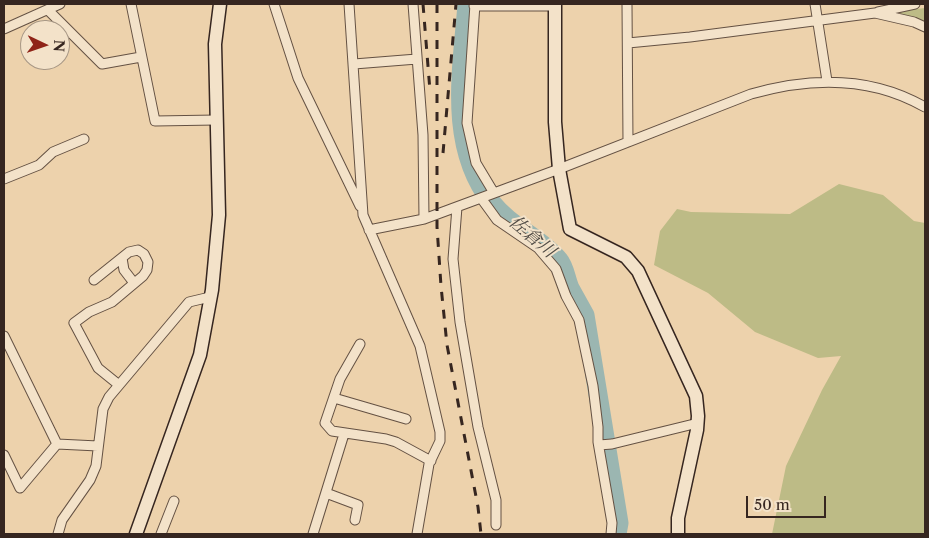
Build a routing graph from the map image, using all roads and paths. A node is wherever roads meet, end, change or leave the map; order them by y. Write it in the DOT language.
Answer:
graph roads {
  1 [pos="60,4"];
  2 [pos="131,4"];
  3 [pos="220,4"];
  4 [pos="274,4"];
  5 [pos="349,4"];
  6 [pos="413,4"];
  7 [pos="627,4"];
  8 [pos="815,4"];
  9 [pos="915,4"];
  10 [pos="474,5"];
  11 [pos="555,5"];
  12 [pos="36,8"];
  13 [pos="48,10"];
  14 [pos="876,12"];
  15 [pos="817,20"];
  16 [pos="925,27"];
  17 [pos="4,29"];
  18 [pos="628,43"];
  19 [pos="141,58"];
  20 [pos="418,59"];
  21 [pos="354,64"];
  22 [pos="827,82"];
  23 [pos="925,107"];
  24 [pos="216,120"];
  25 [pos="84,139"];
  26 [pos="628,142"];
  27 [pos="559,169"];
  28 [pos="4,179"];
  29 [pos="494,193"];
  30 [pos="481,198"];
  31 [pos="457,207"];
  32 [pos="362,211"];
  33 [pos="424,219"];
  34 [pos="369,230"];
  35 [pos="122,258"];
  36 [pos="94,280"];
  37 [pos="134,283"];
  38 [pos="210,297"];
  39 [pos="4,336"];
  40 [pos="360,344"];
  41 [pos="119,385"];
  42 [pos="334,398"];
  43 [pos="406,419"];
  44 [pos="698,423"];
  45 [pos="344,434"];
  46 [pos="57,444"];
  47 [pos="599,445"];
  48 [pos="98,446"];
  49 [pos="4,455"];
  50 [pos="431,461"];
  51 [pos="326,493"];
  52 [pos="174,501"];
  53 [pos="355,520"];
  54 [pos="496,525"];
  55 [pos="58,534"];
  56 [pos="136,534"];
  57 [pos="161,534"];
  58 [pos="313,534"];
  59 [pos="417,534"];
  60 [pos="611,534"];
  61 [pos="678,534"];
  1 -- 13 [label="street"];
  2 -- 19 [label="street"];
  3 -- 24 [label="street"];
  4 -- 32 [label="street"];
  5 -- 21 [label="street"];
  6 -- 20 [label="street"];
  7 -- 18 [label="street"];
  8 -- 15 [label="street"];
  9 -- 14 [label="street"];
  10 -- 11 [label="street"];
  10 -- 29 [label="street"];
  11 -- 27 [label="street"];
  12 -- 13 [label="street"];
  12 -- 17 [label="street"];
  13 -- 19 [label="street"];
  14 -- 15 [label="street"];
  14 -- 16 [label="street"];
  15 -- 18 [label="street"];
  15 -- 22 [label="street"];
  18 -- 26 [label="street"];
  19 -- 24 [label="street"];
  20 -- 21 [label="street"];
  20 -- 33 [label="street"];
  21 -- 32 [label="street"];
  22 -- 23 [label="street"];
  22 -- 26 [label="street"];
  24 -- 38 [label="street"];
  25 -- 28 [label="street"];
  26 -- 27 [label="street"];
  27 -- 29 [label="street"];
  27 -- 44 [label="street"];
  29 -- 30 [label="street"];
  30 -- 31 [label="street"];
  30 -- 47 [label="street"];
  31 -- 33 [label="street"];
  31 -- 54 [label="street"];
  32 -- 34 [label="street"];
  33 -- 34 [label="street"];
  34 -- 50 [label="street"];
  35 -- 36 [label="street"];
  35 -- 37 [label="street"];
  35 -- 37 [label="street"];
  37 -- 41 [label="street"];
  38 -- 41 [label="street"];
  38 -- 56 [label="street"];
  39 -- 46 [label="street"];
  40 -- 42 [label="street"];
  41 -- 48 [label="street"];
  42 -- 43 [label="street"];
  42 -- 45 [label="street"];
  44 -- 47 [label="street"];
  44 -- 61 [label="street"];
  45 -- 50 [label="street"];
  45 -- 51 [label="street"];
  46 -- 48 [label="street"];
  46 -- 49 [label="street"];
  47 -- 60 [label="street"];
  48 -- 55 [label="street"];
  50 -- 59 [label="street"];
  51 -- 53 [label="street"];
  51 -- 58 [label="street"];
  52 -- 57 [label="street"];
}
